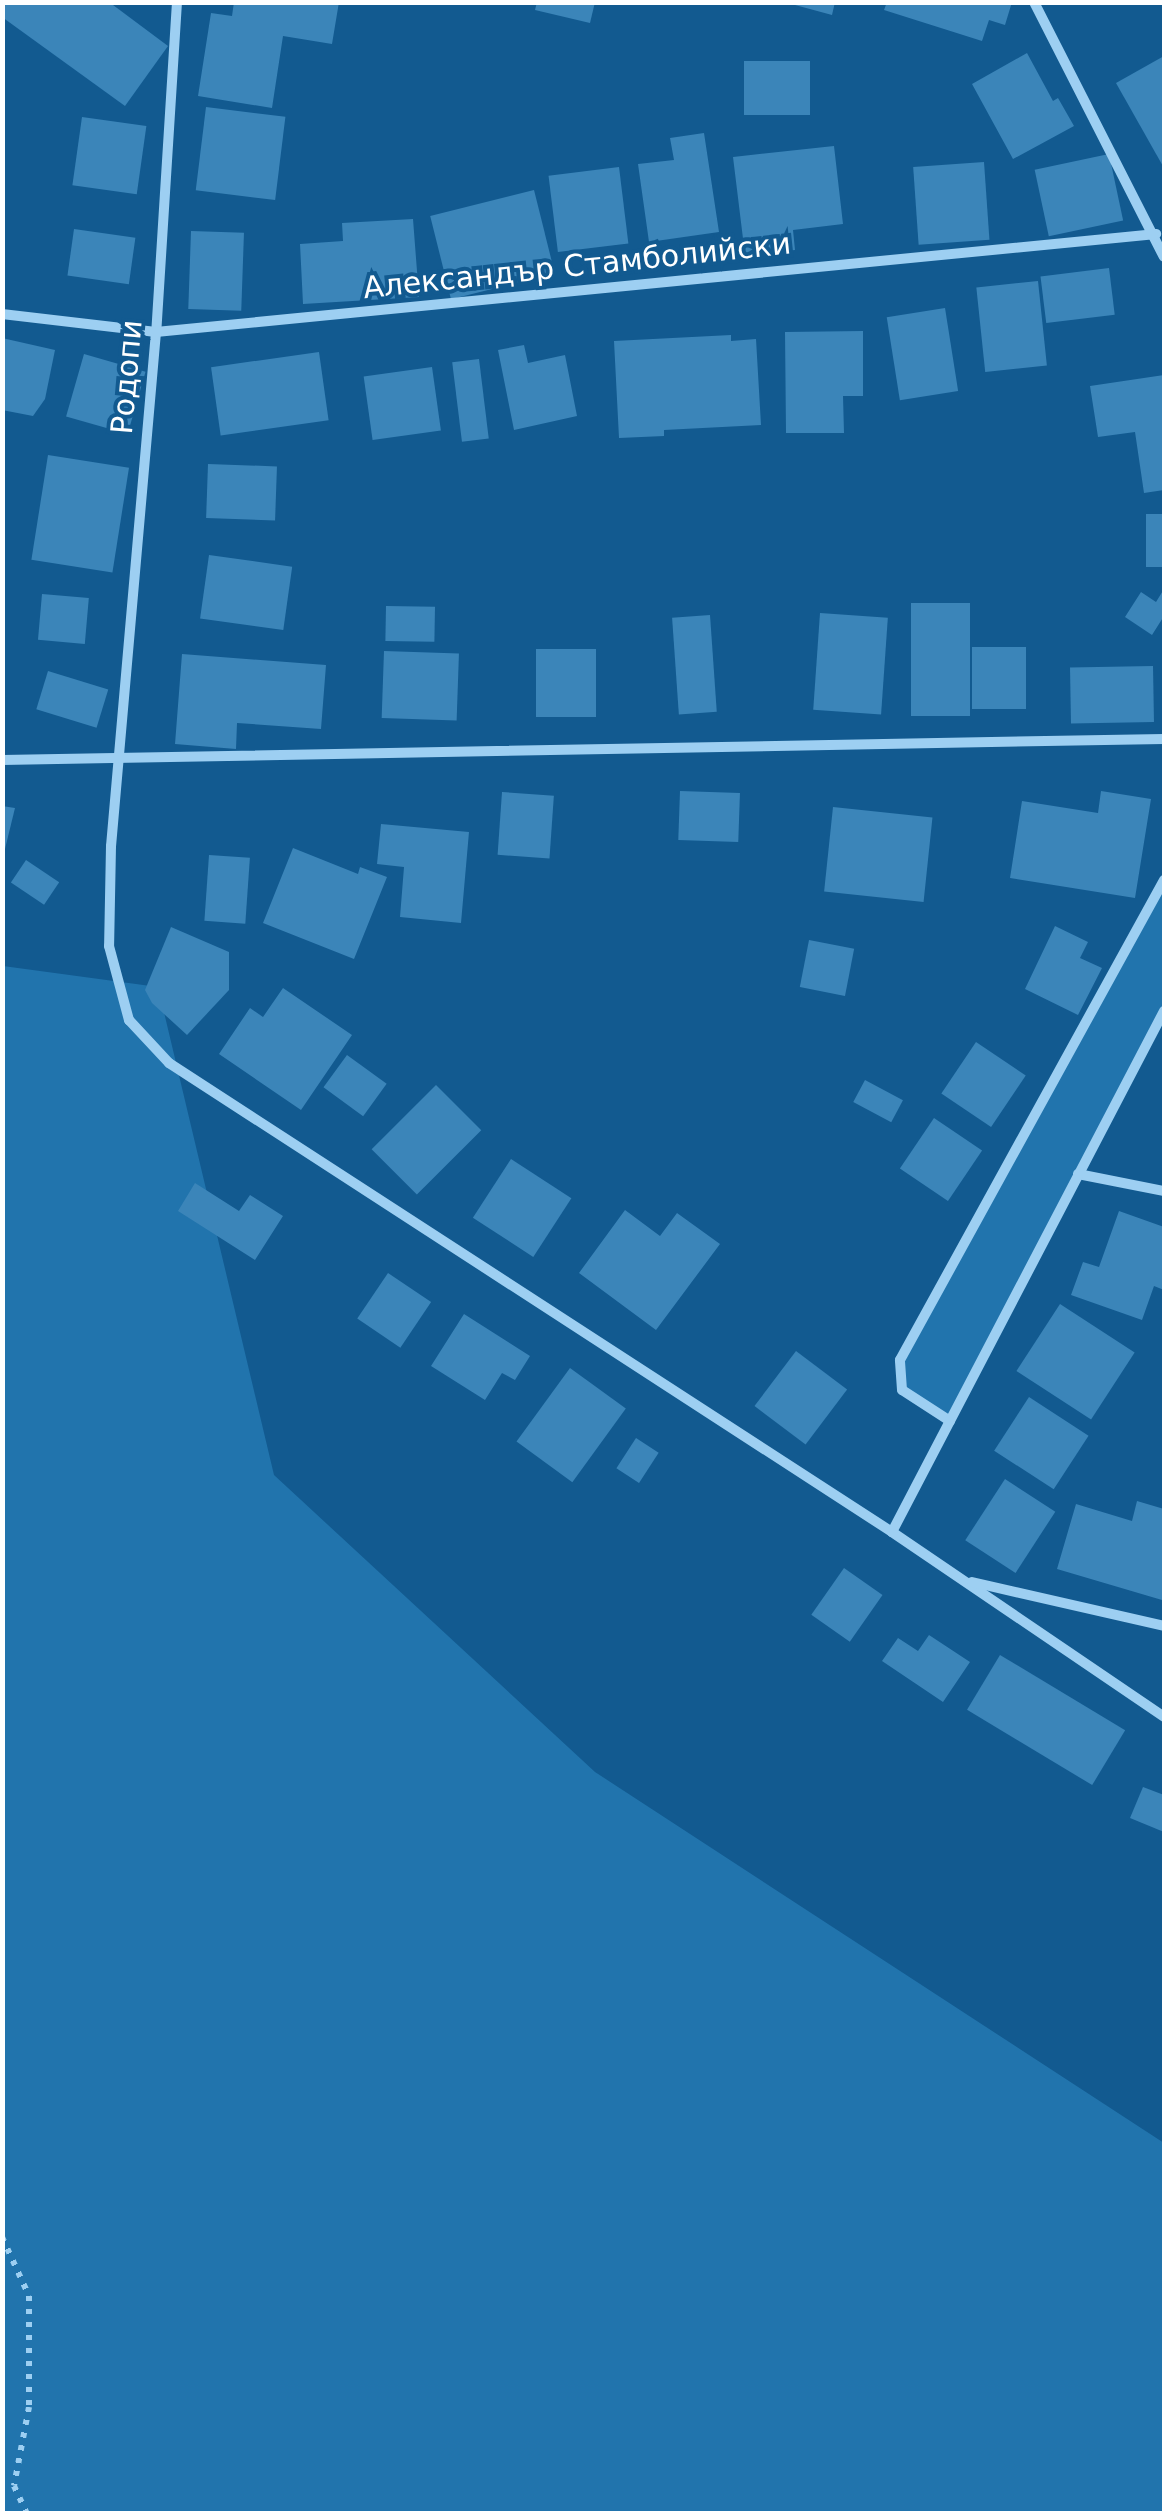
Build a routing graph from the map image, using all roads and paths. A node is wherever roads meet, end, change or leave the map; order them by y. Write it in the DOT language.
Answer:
graph roads {
  1 [pos="176,2"];
  2 [pos="1034,2"];
  3 [pos="1156,234"];
  4 [pos="1164,257"];
  5 [pos="2,314"];
  6 [pos="156,332"];
  7 [pos="1164,739"];
  8 [pos="118,755"];
  9 [pos="2,760"];
  10 [pos="1164,880"];
  11 [pos="1164,1011"];
  12 [pos="1078,1174"];
  13 [pos="1164,1191"];
  14 [pos="950,1420"];
  15 [pos="892,1532"];
  16 [pos="966,1581"];
  17 [pos="1164,1626"];
  18 [pos="1164,1717"];
  19 [pos="2,2237"];
  20 [pos="27,2514"];
  1 -- 6 [label="street, Родопи"];
  2 -- 3 [label="street"];
  3 -- 4 [label="street"];
  3 -- 6 [label="street, Александър Стамболийски"];
  5 -- 6 [label="street, Александър Стамболийски"];
  6 -- 8 [label="street, Родопи"];
  7 -- 8 [label="street"];
  8 -- 9 [label="street"];
  8 -- 15 [label="street, Родопи"];
  10 -- 14 [label="street"];
  11 -- 12 [label="street"];
  12 -- 13 [label="street"];
  12 -- 14 [label="street"];
  14 -- 15 [label="street"];
  15 -- 16 [label="street, Родопи"];
  16 -- 17 [label="street"];
  16 -- 18 [label="street, Родопи"];
  19 -- 20 [label="path"];
}
